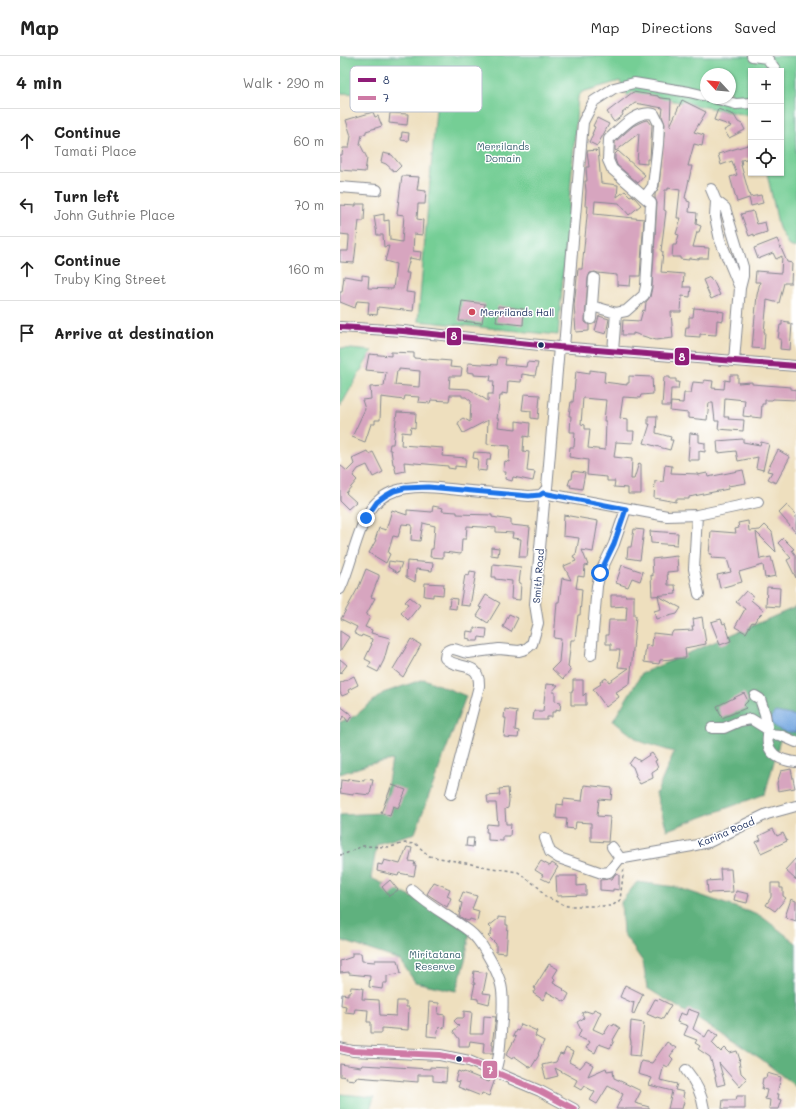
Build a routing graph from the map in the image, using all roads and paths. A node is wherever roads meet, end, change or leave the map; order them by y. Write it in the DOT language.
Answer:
graph roads {
  1 [pos="752,56"];
  2 [pos="774,68"];
  3 [pos="700,95"];
  4 [pos="748,103"];
  5 [pos="736,104"];
  6 [pos="340,187"];
  7 [pos="711,189"];
  8 [pos="377,190"];
  9 [pos="645,197"];
  10 [pos="594,278"];
  11 [pos="592,306"];
  12 [pos="616,313"];
  13 [pos="591,319"];
  14 [pos="340,327"];
  15 [pos="561,347"];
  16 [pos="612,351"];
  17 [pos="734,361"];
  18 [pos="796,366"];
  19 [pos="543,493"];
  20 [pos="758,502"];
  21 [pos="626,509"];
  22 [pos="697,515"];
  23 [pos="340,589"];
  24 [pos="699,594"];
  25 [pos="591,655"];
  26 [pos="755,696"];
  27 [pos="712,728"];
  28 [pos="768,732"];
  29 [pos="796,742"];
  30 [pos="796,762"];
  31 [pos="451,794"];
  32 [pos="796,806"];
  33 [pos="545,838"];
  34 [pos="612,847"];
  35 [pos="340,855"];
  36 [pos="622,858"];
  37 [pos="412,890"];
  38 [pos="340,1048"];
  39 [pos="686,1070"];
  40 [pos="495,1071"];
  41 [pos="574,1109"];
  42 [pos="704,1109"];
  1 -- 2 [label="street"];
  3 -- 15 [label="street, Smith Road"];
  4 -- 5 [label="street"];
  6 -- 8 [label="street"];
  7 -- 17 [label="street"];
  9 -- 9 [label="street"];
  9 -- 12 [label="street"];
  10 -- 11 [label="street"];
  11 -- 12 [label="street"];
  11 -- 13 [label="street"];
  12 -- 16 [label="street"];
  14 -- 15 [label="street"];
  15 -- 16 [label="street"];
  15 -- 19 [label="street, Smith Road"];
  16 -- 17 [label="street"];
  17 -- 18 [label="street"];
  19 -- 21 [label="street"];
  19 -- 23 [label="street"];
  19 -- 31 [label="street, Smith Road"];
  20 -- 22 [label="street"];
  21 -- 22 [label="street"];
  21 -- 25 [label="street"];
  22 -- 24 [label="street"];
  26 -- 28 [label="street"];
  27 -- 28 [label="street"];
  28 -- 29 [label="street"];
  28 -- 30 [label="street"];
  32 -- 36 [label="street, Karina Road"];
  33 -- 36 [label="street"];
  34 -- 36 [label="street"];
  35 -- 36 [label="path"];
  37 -- 40 [label="street"];
  38 -- 40 [label="street"];
  39 -- 42 [label="street"];
  40 -- 41 [label="street"];
}
